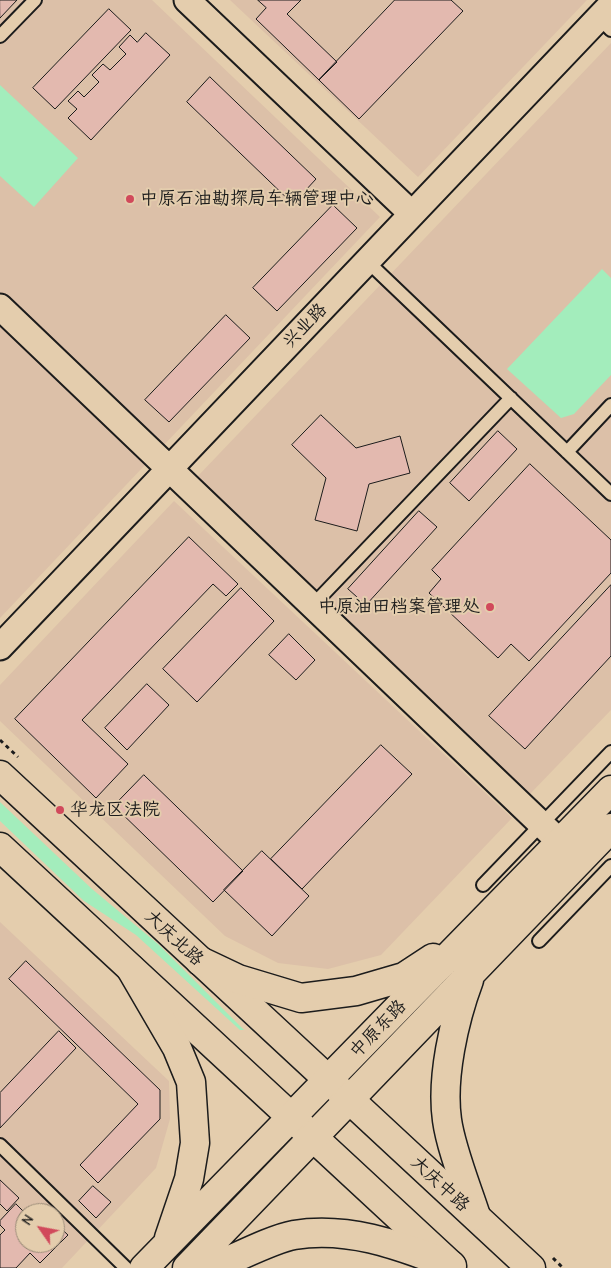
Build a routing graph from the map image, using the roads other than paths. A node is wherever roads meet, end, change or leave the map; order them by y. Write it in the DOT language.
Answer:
graph roads {
  1 [pos="35,0"];
  2 [pos="187,0"];
  3 [pos="607,18"];
  4 [pos="0,36"];
  5 [pos="412,214"];
  6 [pos="367,261"];
  7 [pos="0,307"];
  8 [pos="511,398"];
  9 [pos="611,405"];
  10 [pos="568,452"];
  11 [pos="169,470"];
  12 [pos="611,494"];
  13 [pos="312,606"];
  14 [pos="0,647"];
  15 [pos="611,752"];
  16 [pos="0,775"];
  17 [pos="611,790"];
  18 [pos="611,828"];
  19 [pos="550,833"];
  20 [pos="0,848"];
  21 [pos="611,866"];
  22 [pos="483,885"];
  23 [pos="474,931"];
  24 [pos="539,941"];
  25 [pos="200,961"];
  26 [pos="131,969"];
  27 [pos="472,972"];
  28 [pos="328,1080"];
  29 [pos="349,1100"];
  30 [pos="292,1117"];
  31 [pos="313,1137"];
  32 [pos="0,1145"];
  33 [pos="476,1216"];
  34 [pos="166,1246"];
  35 [pos="453,1266"];
  36 [pos="126,1268"];
  37 [pos="144,1268"];
  38 [pos="187,1268"];
  39 [pos="212,1268"];
  40 [pos="532,1268"];
  1 -- 4 [label="lane"];
  2 -- 5 [label="street"];
  3 -- 5 [label="street, 兴业路"];
  5 -- 6 [label="street, 兴业路"];
  6 -- 8 [label="lane"];
  6 -- 11 [label="street, 兴业路"];
  7 -- 11 [label="street"];
  8 -- 10 [label="lane"];
  8 -- 13 [label="lane"];
  9 -- 10 [label="lane"];
  10 -- 12 [label="lane"];
  11 -- 13 [label="street"];
  11 -- 14 [label="street, 兴业路"];
  13 -- 19 [label="street"];
  15 -- 19 [label="lane"];
  16 -- 25 [label="main road, 大庆北路"];
  17 -- 19 [label="main road, 中原东路"];
  18 -- 27 [label="main road, 中原东路"];
  19 -- 22 [label="lane"];
  19 -- 23 [label="main road, 中原东路"];
  20 -- 26 [label="main road"];
  21 -- 24 [label="lane"];
  23 -- 25 [label="main road"];
  23 -- 28 [label="main road, 中原东路"];
  25 -- 28 [label="main road, 大庆北路"];
  26 -- 30 [label="main road"];
  26 -- 34 [label="main road"];
  27 -- 29 [label="main road, 中原东路"];
  27 -- 33 [label="main road"];
  28 -- 29 [label="main road, 大庆北路"];
  28 -- 30 [label="main road, 中原东路"];
  29 -- 31 [label="main road, 中原东路"];
  29 -- 33 [label="main road, 大庆中路"];
  30 -- 31 [label="main road"];
  30 -- 34 [label="main road, 中原东路"];
  31 -- 35 [label="main road"];
  31 -- 38 [label="main road, 中原东路"];
  32 -- 36 [label="lane"];
  33 -- 40 [label="main road, 大庆中路"];
  34 -- 37 [label="main road, 中原东路"];
  35 -- 39 [label="main road"];
}
